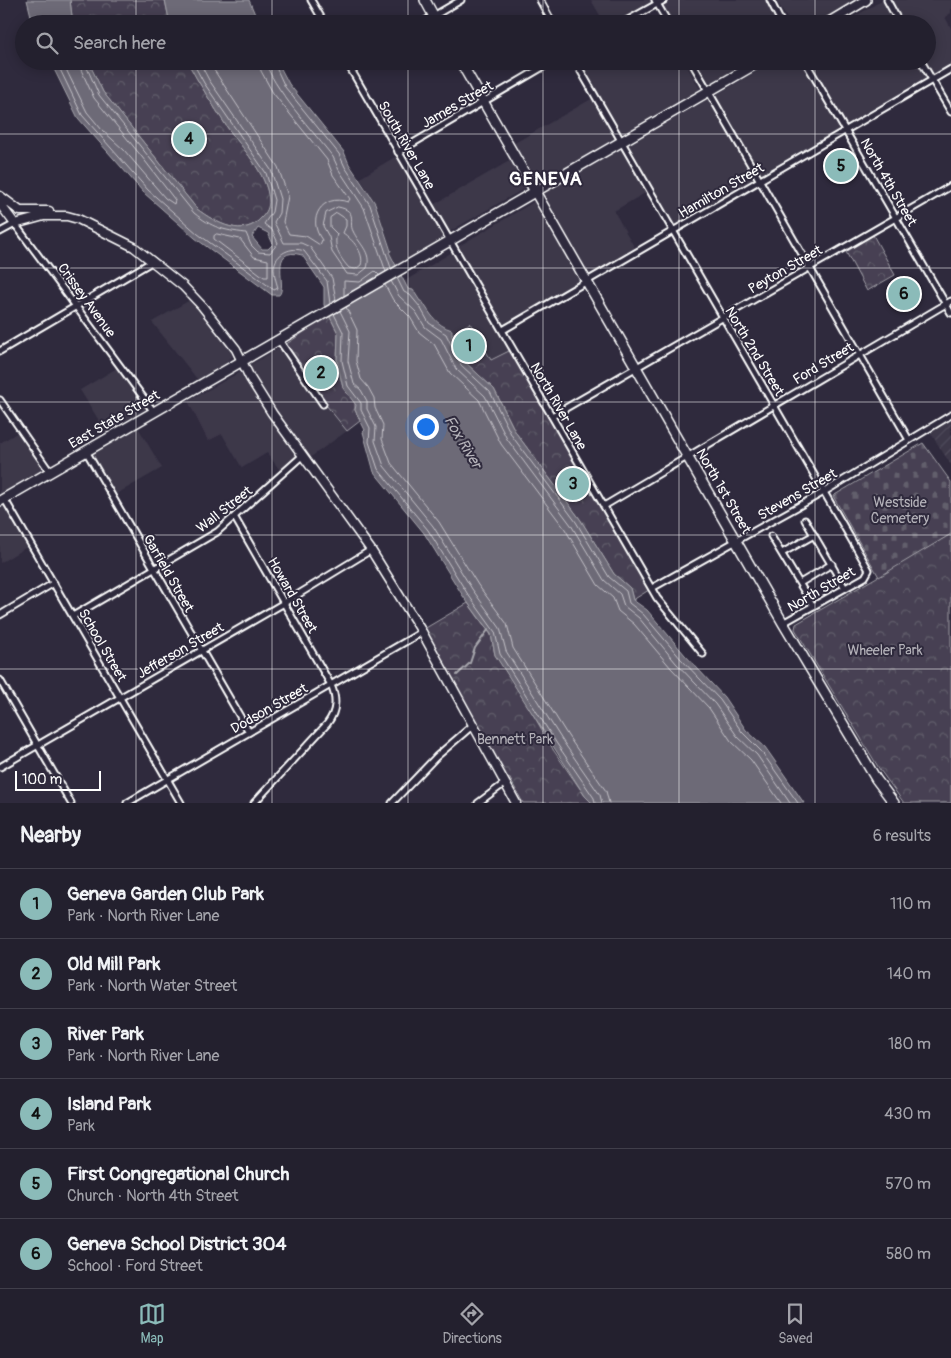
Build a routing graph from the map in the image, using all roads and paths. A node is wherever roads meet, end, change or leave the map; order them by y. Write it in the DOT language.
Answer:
graph roads {
  1 [pos="311,0"];
  2 [pos="424,0"];
  3 [pos="461,0"];
  4 [pos="540,0"];
  5 [pos="664,0"];
  6 [pos="770,0"];
  7 [pos="866,0"];
  8 [pos="887,0"];
  9 [pos="656,2"];
  10 [pos="778,13"];
  11 [pos="320,15"];
  12 [pos="433,15"];
  13 [pos="442,15"];
  14 [pos="548,15"];
  15 [pos="635,15"];
  16 [pos="664,15"];
  17 [pos="841,15"];
  18 [pos="895,15"];
  19 [pos="951,69"];
  20 [pos="350,70"];
  21 [pos="465,70"];
  22 [pos="539,70"];
  23 [pos="580,70"];
  24 [pos="696,70"];
  25 [pos="745,70"];
  26 [pos="811,70"];
  27 [pos="926,70"];
  28 [pos="932,80"];
  29 [pos="708,91"];
  30 [pos="484,102"];
  31 [pos="951,112"];
  32 [pos="846,130"];
  33 [pos="621,141"];
  34 [pos="398,152"];
  35 [pos="760,181"];
  36 [pos="951,186"];
  37 [pos="535,191"];
  38 [pos="0,196"];
  39 [pos="0,204"];
  40 [pos="67,216"];
  41 [pos="896,218"];
  42 [pos="15,224"];
  43 [pos="672,231"];
  44 [pos="0,232"];
  45 [pos="450,240"];
  46 [pos="154,261"];
  47 [pos="810,268"];
  48 [pos="587,281"];
  49 [pos="948,303"];
  50 [pos="77,306"];
  51 [pos="951,313"];
  52 [pos="723,318"];
  53 [pos="502,330"];
  54 [pos="279,340"];
  55 [pos="0,351"];
  56 [pos="860,354"];
  57 [pos="241,362"];
  58 [pos="637,368"];
  59 [pos="0,400"];
  60 [pos="324,404"];
  61 [pos="774,405"];
  62 [pos="154,412"];
  63 [pos="552,416"];
  64 [pos="951,416"];
  65 [pos="908,440"];
  66 [pos="86,451"];
  67 [pos="303,455"];
  68 [pos="688,455"];
  69 [pos="50,472"];
  70 [pos="824,492"];
  71 [pos="2,499"];
  72 [pos="604,506"];
  73 [pos="235,518"];
  74 [pos="805,520"];
  75 [pos="814,535"];
  76 [pos="771,536"];
  77 [pos="737,541"];
  78 [pos="371,550"];
  79 [pos="782,553"];
  80 [pos="832,564"];
  81 [pos="154,569"];
  82 [pos="868,573"];
  83 [pos="54,583"];
  84 [pos="800,583"];
  85 [pos="652,588"];
  86 [pos="845,588"];
  87 [pos="284,603"];
  88 [pos="813,606"];
  89 [pos="0,615"];
  90 [pos="73,616"];
  91 [pos="783,623"];
  92 [pos="422,632"];
  93 [pos="202,650"];
  94 [pos="703,654"];
  95 [pos="0,680"];
  96 [pos="331,684"];
  97 [pos="120,698"];
  98 [pos="472,725"];
  99 [pos="249,732"];
  100 [pos="38,745"];
  101 [pos="0,767"];
  102 [pos="168,779"];
  103 [pos="505,784"];
  104 [pos="71,803"];
  105 [pos="127,803"];
  106 [pos="181,803"];
  107 [pos="254,803"];
  108 [pos="392,803"];
  109 [pos="478,803"];
  110 [pos="516,803"];
  111 [pos="894,803"];
  1 -- 11 [label="street"];
  2 -- 12 [label="main road"];
  3 -- 13 [label="street"];
  4 -- 14 [label="street"];
  5 -- 9 [label="street"];
  6 -- 10 [label="street"];
  7 -- 17 [label="main road"];
  8 -- 18 [label="street"];
  9 -- 15 [label="street"];
  9 -- 16 [label="street"];
  19 -- 28 [label="street, Hamilton Street"];
  20 -- 34 [label="street, South River Lane"];
  21 -- 30 [label="main road, North 1st Street"];
  22 -- 30 [label="street, James Street"];
  23 -- 33 [label="street, North 2nd Street"];
  24 -- 29 [label="street"];
  25 -- 29 [label="main road, East State Street"];
  26 -- 32 [label="street, North 4th Street"];
  27 -- 28 [label="street"];
  28 -- 31 [label="street"];
  28 -- 32 [label="street, Hamilton Street"];
  29 -- 33 [label="main road, East State Street"];
  29 -- 35 [label="street"];
  30 -- 34 [label="street, James Street"];
  30 -- 37 [label="main road, North 1st Street"];
  32 -- 35 [label="street, Hamilton Street"];
  32 -- 41 [label="street, North 4th Street"];
  33 -- 37 [label="main road, East State Street"];
  33 -- 43 [label="street, North 2nd Street"];
  34 -- 45 [label="street, South River Lane"];
  35 -- 43 [label="street, Hamilton Street"];
  35 -- 47 [label="street"];
  36 -- 41 [label="street, Peyton Street"];
  37 -- 45 [label="main road, East State Street"];
  37 -- 48 [label="main road, North 1st Street"];
  38 -- 40 [label="main road"];
  39 -- 42 [label="main road, Crissey Avenue"];
  40 -- 42 [label="main road"];
  40 -- 46 [label="main road"];
  41 -- 47 [label="street, Peyton Street"];
  41 -- 49 [label="street, North 4th Street"];
  42 -- 44 [label="street"];
  42 -- 50 [label="street, Crissey Avenue"];
  43 -- 48 [label="street, Hamilton Street"];
  43 -- 52 [label="street, North 2nd Street"];
  45 -- 53 [label="street, North River Lane"];
  45 -- 54 [label="main road, East State Street"];
  46 -- 50 [label="street"];
  46 -- 57 [label="main road"];
  47 -- 52 [label="street, Peyton Street"];
  47 -- 56 [label="street"];
  48 -- 53 [label="street, Hamilton Street"];
  48 -- 58 [label="main road, North 1st Street"];
  49 -- 51 [label="street, North 4th Street"];
  49 -- 56 [label="street, Ford Street"];
  50 -- 55 [label="street"];
  50 -- 62 [label="street, Crissey Avenue"];
  52 -- 58 [label="street, Peyton Street"];
  52 -- 61 [label="street, North 2nd Street"];
  53 -- 63 [label="street, North River Lane"];
  54 -- 57 [label="main road, East State Street"];
  54 -- 60 [label="street"];
  56 -- 61 [label="street, Ford Street"];
  56 -- 65 [label="street"];
  57 -- 62 [label="main road, East State Street"];
  57 -- 67 [label="main road"];
  58 -- 63 [label="street, Peyton Street"];
  58 -- 68 [label="main road, North 1st Street"];
  59 -- 69 [label="street"];
  61 -- 68 [label="street, Ford Street"];
  61 -- 70 [label="street, North 2nd Street"];
  62 -- 66 [label="main road, East State Street"];
  63 -- 72 [label="street, North River Lane"];
  64 -- 65 [label="street, Stevens Street"];
  65 -- 70 [label="street, Stevens Street"];
  66 -- 69 [label="main road, East State Street"];
  66 -- 81 [label="street, Garfield Street"];
  67 -- 73 [label="street, Wall Street"];
  67 -- 78 [label="main road"];
  68 -- 72 [label="street, Ford Street"];
  68 -- 77 [label="main road, North 1st Street"];
  69 -- 71 [label="main road, East State Street"];
  70 -- 77 [label="street, Stevens Street"];
  70 -- 82 [label="street, North 2nd Street"];
  71 -- 83 [label="street, School Street"];
  72 -- 85 [label="street, North River Lane"];
  73 -- 81 [label="street, Wall Street"];
  73 -- 87 [label="street, Howard Street"];
  74 -- 75 [label="street"];
  75 -- 79 [label="street"];
  75 -- 80 [label="street"];
  76 -- 79 [label="street"];
  77 -- 85 [label="street, Stevens Street"];
  77 -- 91 [label="main road, North 1st Street"];
  78 -- 87 [label="street, Jefferson Street"];
  78 -- 92 [label="main road"];
  79 -- 84 [label="street"];
  80 -- 84 [label="street"];
  80 -- 86 [label="street"];
  81 -- 90 [label="street, Wall Street"];
  81 -- 93 [label="street, Garfield Street"];
  82 -- 86 [label="street, North Street"];
  83 -- 89 [label="street"];
  83 -- 90 [label="street, School Street"];
  84 -- 88 [label="street"];
  85 -- 94 [label="street, North River Lane"];
  86 -- 88 [label="street, North Street"];
  87 -- 93 [label="street, Jefferson Street"];
  87 -- 96 [label="street, Howard Street"];
  88 -- 91 [label="street, North Street"];
  90 -- 97 [label="street, School Street"];
  91 -- 111 [label="main road, North 1st Street"];
  92 -- 96 [label="street, Dodson Street"];
  92 -- 98 [label="main road"];
  93 -- 97 [label="street, Jefferson Street"];
  93 -- 99 [label="street, Garfield Street"];
  95 -- 100 [label="street"];
  96 -- 99 [label="street, Dodson Street"];
  96 -- 107 [label="street"];
  97 -- 100 [label="street, Jefferson Street"];
  97 -- 102 [label="street, School Street"];
  98 -- 103 [label="main road"];
  98 -- 108 [label="street"];
  99 -- 102 [label="street, Dodson Street"];
  100 -- 101 [label="street, Jefferson Street"];
  100 -- 104 [label="street"];
  102 -- 105 [label="street, Dodson Street"];
  102 -- 106 [label="street, School Street"];
  103 -- 109 [label="street"];
  103 -- 110 [label="main road"];
}
